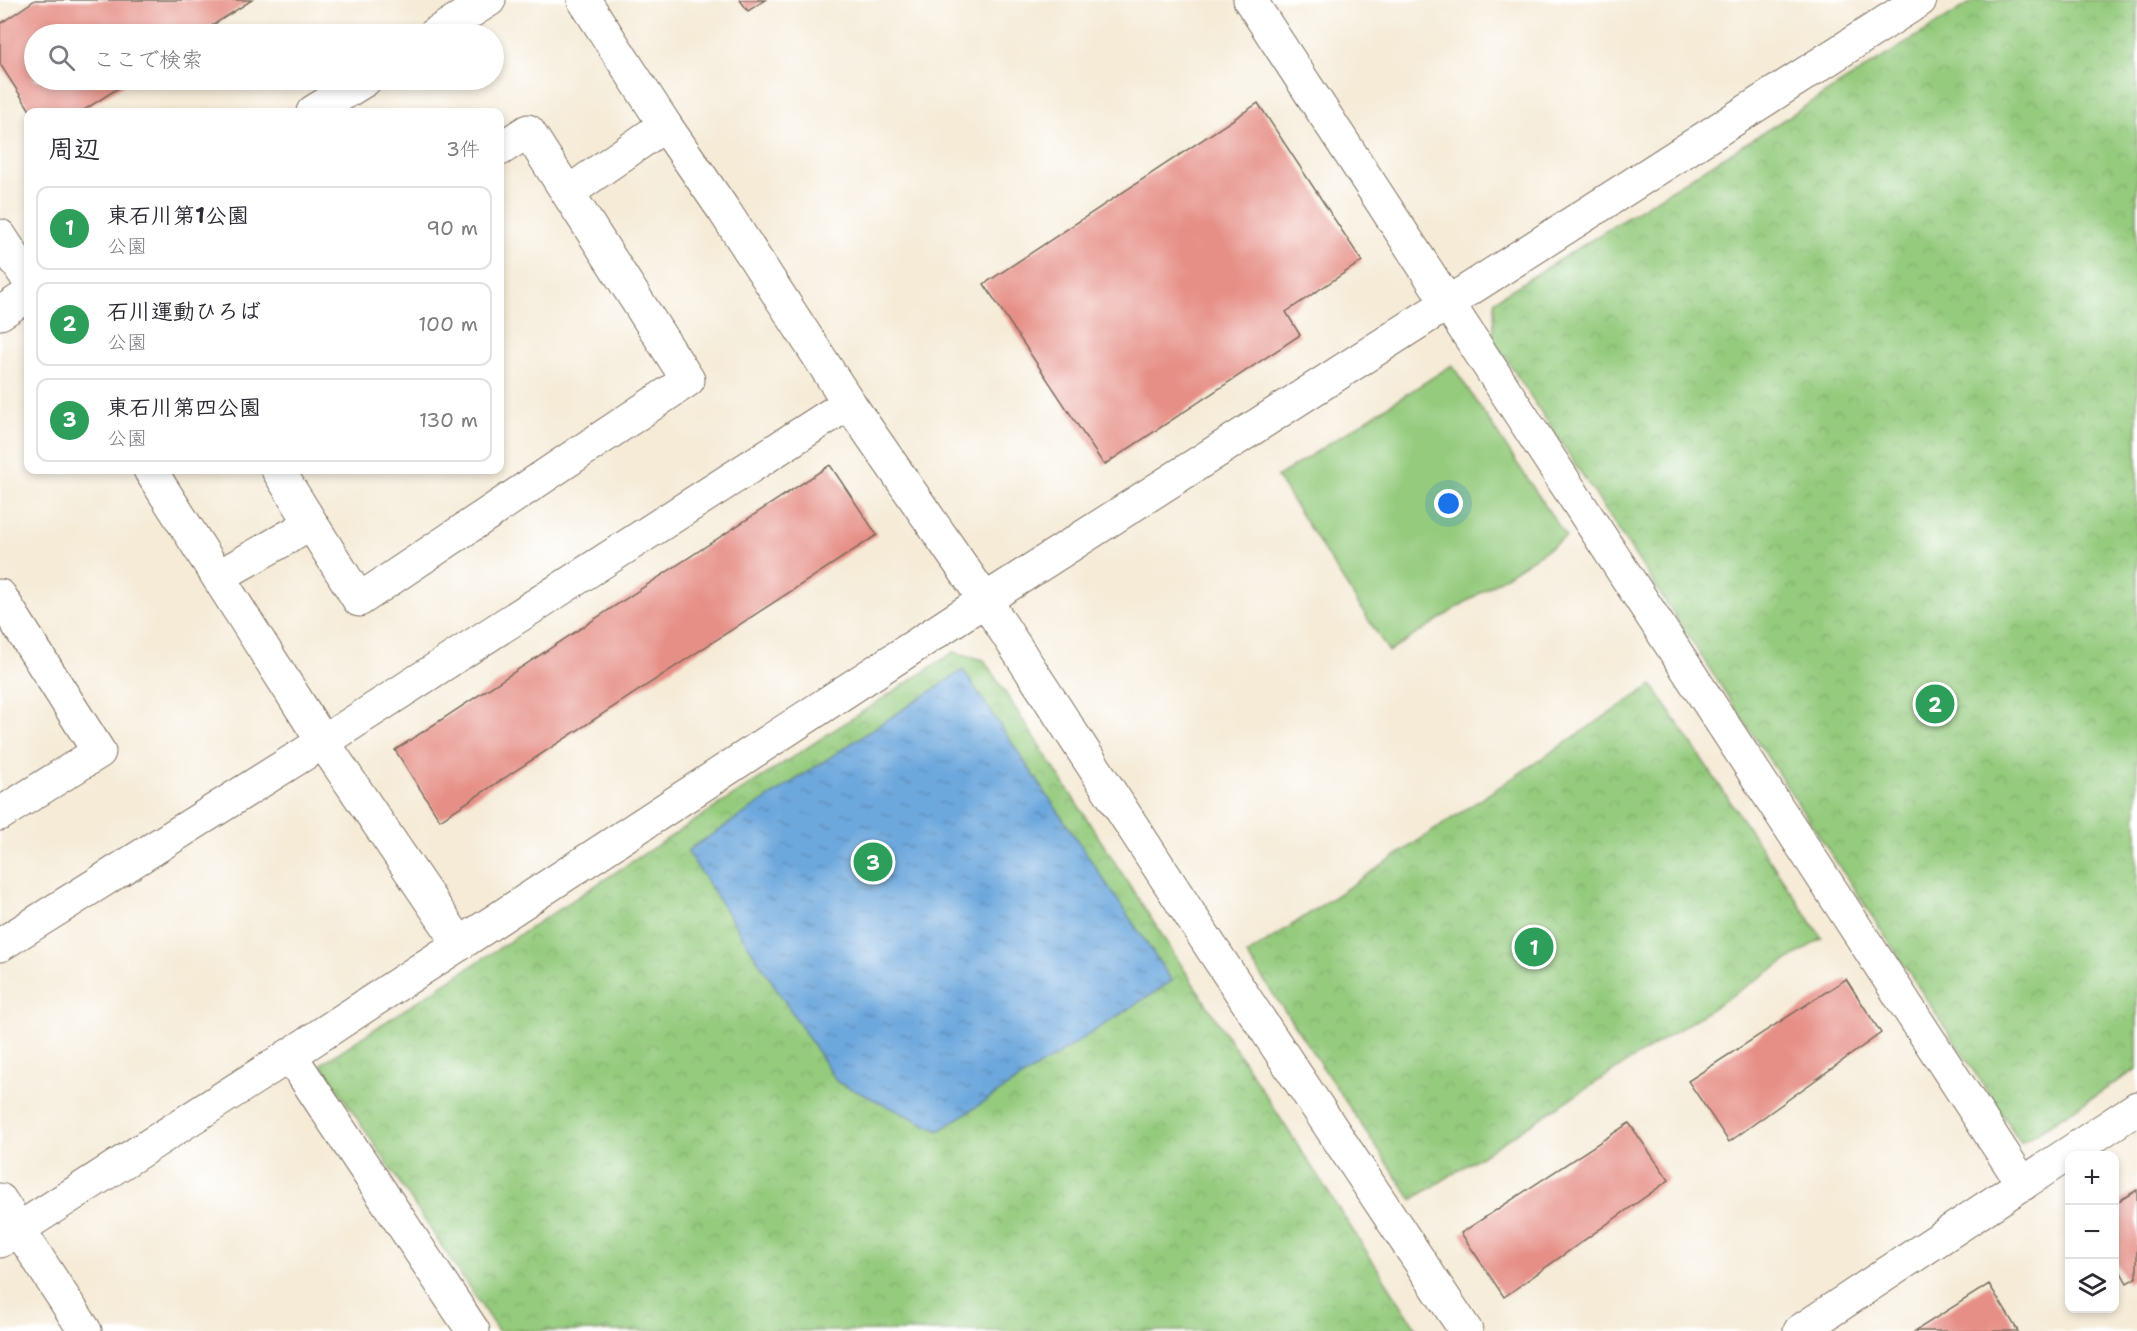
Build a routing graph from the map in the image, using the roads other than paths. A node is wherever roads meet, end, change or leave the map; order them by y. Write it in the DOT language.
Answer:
graph roads {
  1 [pos="489,0"];
  2 [pos="585,0"];
  3 [pos="1250,0"];
  4 [pos="1920,0"];
  5 [pos="451,24"];
  6 [pos="349,90"];
  7 [pos="320,108"];
  8 [pos="665,125"];
  9 [pos="504,146"];
  10 [pos="569,192"];
  11 [pos="0,236"];
  12 [pos="24,273"];
  13 [pos="24,298"];
  14 [pos="1448,304"];
  15 [pos="0,314"];
  16 [pos="849,403"];
  17 [pos="153,474"];
  18 [pos="280,474"];
  19 [pos="311,524"];
  20 [pos="218,577"];
  21 [pos="0,596"];
  22 [pos="985,600"];
  23 [pos="323,742"];
  24 [pos="0,814"];
  25 [pos="460,944"];
  26 [pos="0,945"];
  27 [pos="290,1055"];
  28 [pos="2137,1108"];
  29 [pos="2023,1184"];
  30 [pos="0,1200"];
  31 [pos="9,1235"];
  32 [pos="85,1331"];
  33 [pos="473,1331"];
  34 [pos="1466,1331"];
  35 [pos="1800,1331"];
  1 -- 5 [label="street"];
  2 -- 8 [label="street"];
  3 -- 14 [label="street"];
  4 -- 14 [label="street"];
  6 -- 7 [label="street"];
  8 -- 10 [label="street"];
  8 -- 16 [label="street"];
  9 -- 10 [label="street"];
  10 -- 19 [label="street"];
  11 -- 12 [label="street"];
  13 -- 15 [label="street"];
  14 -- 22 [label="street"];
  14 -- 29 [label="street"];
  16 -- 22 [label="street"];
  16 -- 23 [label="street"];
  17 -- 20 [label="street"];
  18 -- 19 [label="street"];
  19 -- 20 [label="street"];
  20 -- 23 [label="street"];
  21 -- 24 [label="street"];
  22 -- 25 [label="street"];
  22 -- 34 [label="street"];
  23 -- 25 [label="street"];
  23 -- 26 [label="street"];
  25 -- 27 [label="street"];
  27 -- 31 [label="street"];
  27 -- 33 [label="street"];
  28 -- 29 [label="street"];
  29 -- 35 [label="street"];
  30 -- 31 [label="street"];
  31 -- 32 [label="street"];
}
